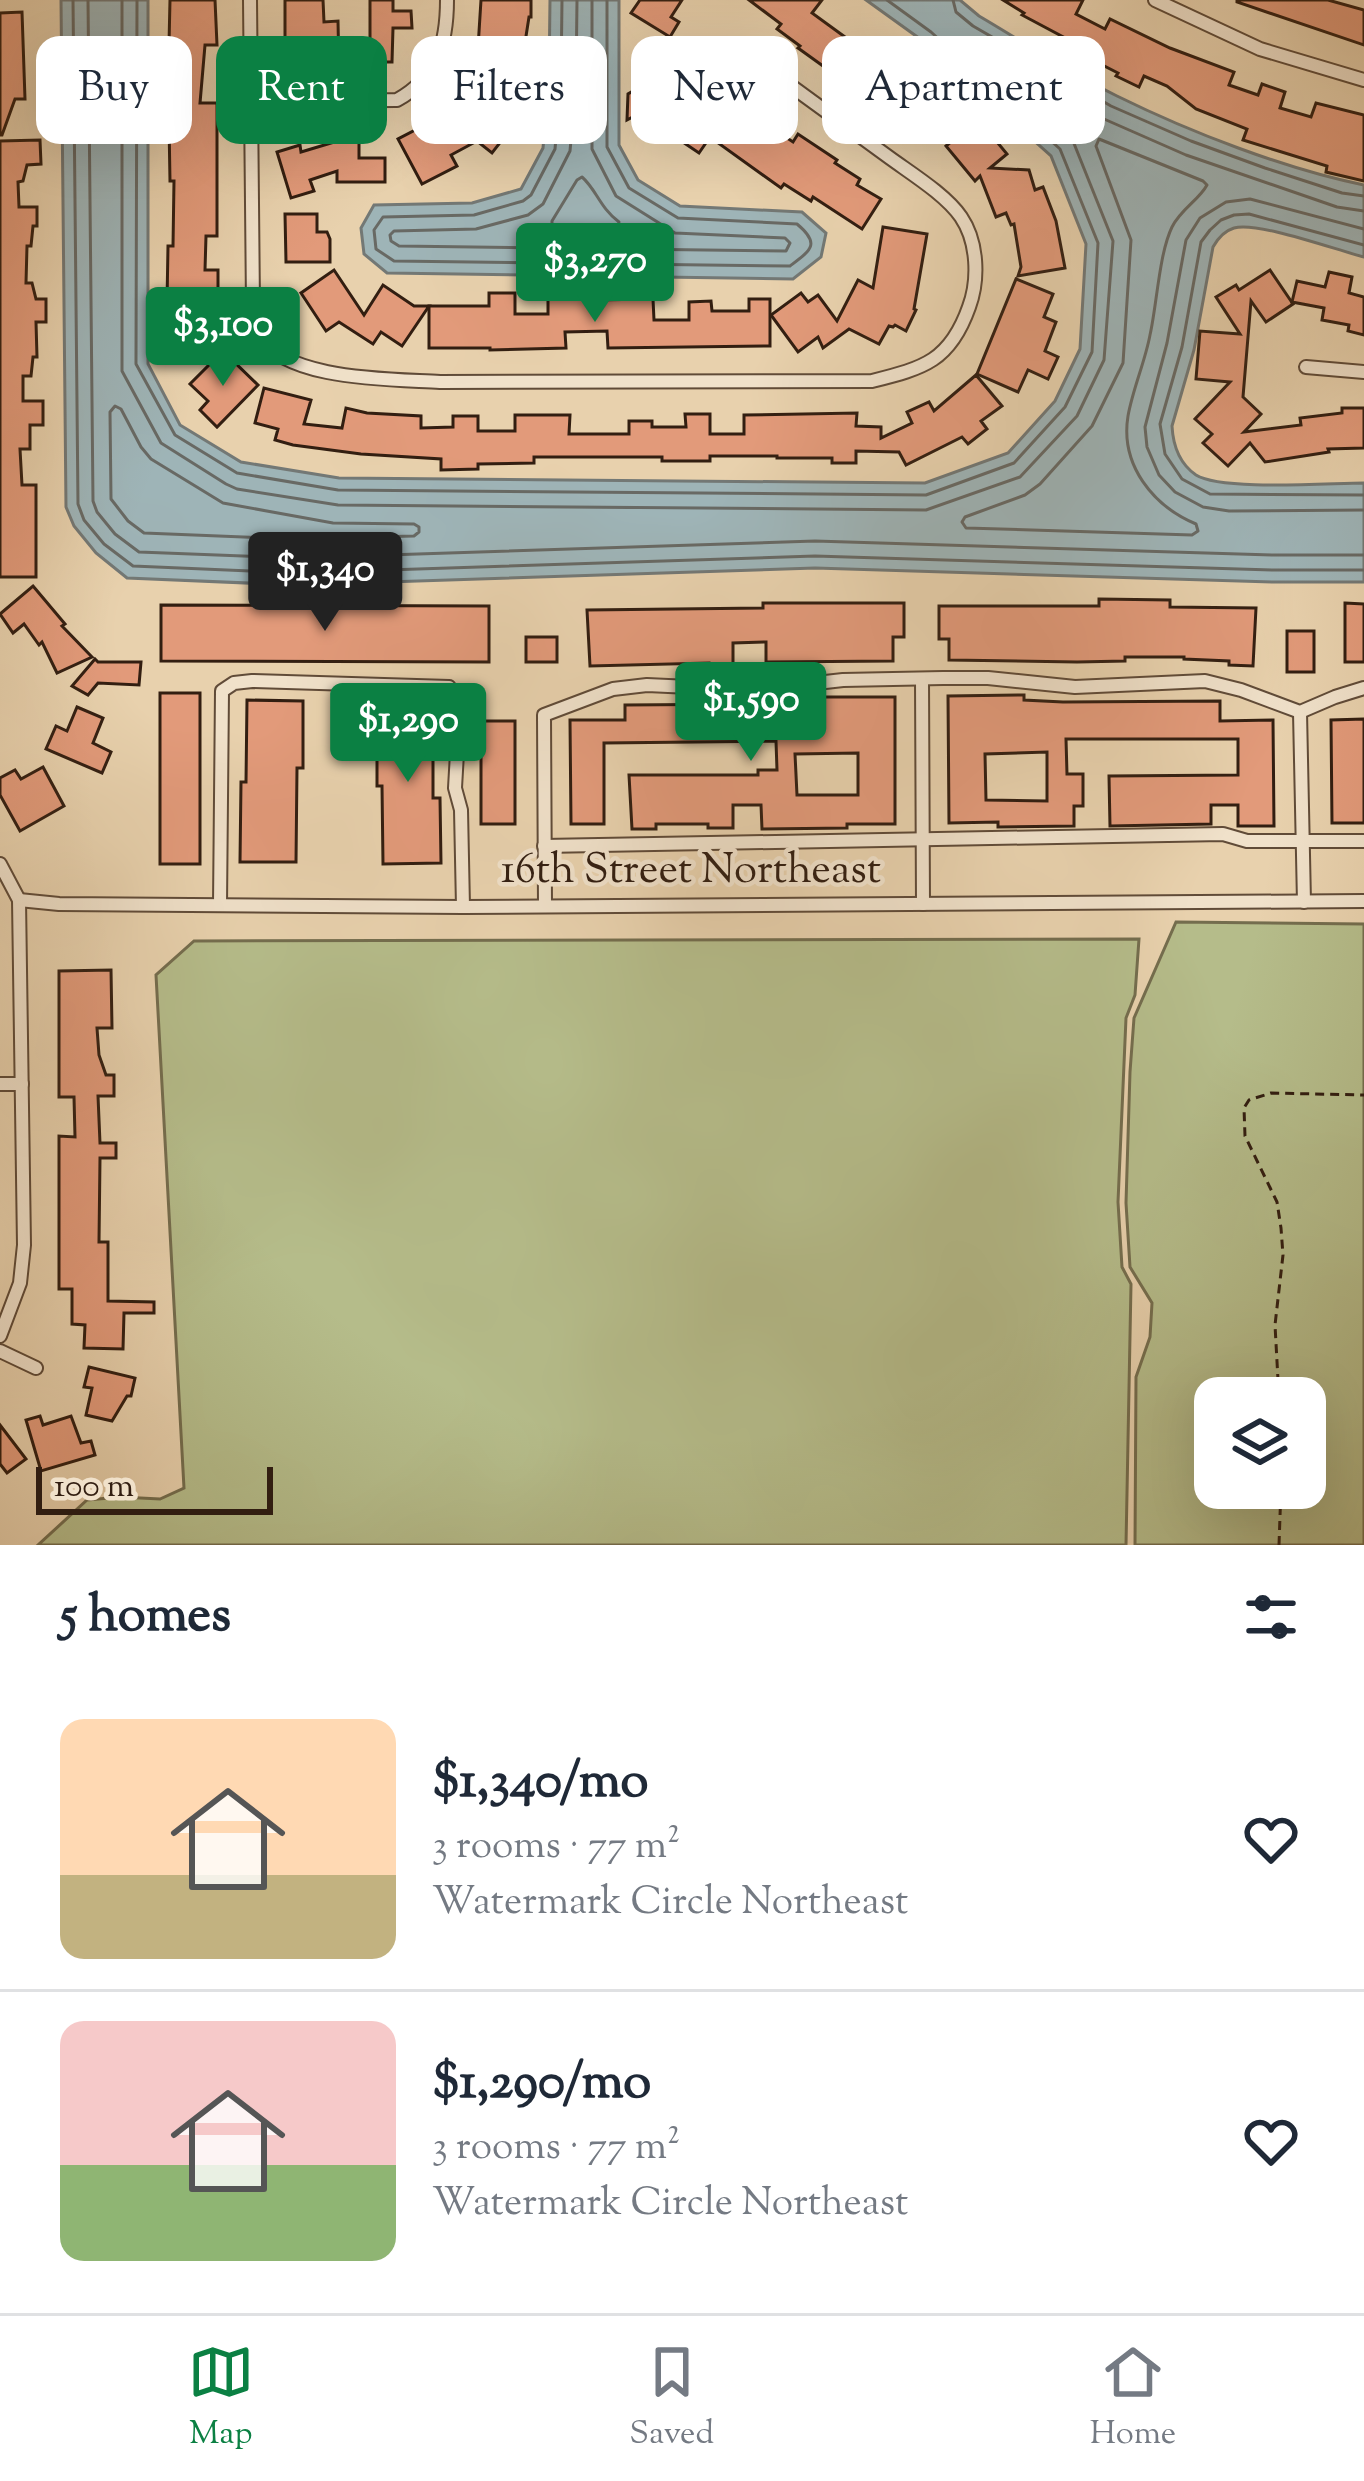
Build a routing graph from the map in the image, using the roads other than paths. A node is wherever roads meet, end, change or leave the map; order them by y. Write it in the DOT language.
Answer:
graph roads {
  1 [pos="250,0"];
  2 [pos="447,0"];
  3 [pos="1155,0"];
  4 [pos="1180,6"];
  5 [pos="250,36"];
  6 [pos="1364,80"];
  7 [pos="798,92"];
  8 [pos="387,100"];
  9 [pos="251,144"];
  10 [pos="1306,367"];
  11 [pos="1364,372"];
  12 [pos="922,679"];
  13 [pos="1364,688"];
  14 [pos="1300,712"];
  15 [pos="922,840"];
  16 [pos="1364,841"];
  17 [pos="1302,842"];
  18 [pos="544,846"];
  19 [pos="0,864"];
  20 [pos="19,900"];
  21 [pos="1364,901"];
  22 [pos="1304,902"];
  23 [pos="923,904"];
  24 [pos="220,905"];
  25 [pos="545,906"];
  26 [pos="463,907"];
  27 [pos="0,1084"];
  28 [pos="22,1084"];
  29 [pos="0,1336"];
  30 [pos="0,1352"];
  31 [pos="35,1368"];
  1 -- 5 [label="street"];
  2 -- 8 [label="street"];
  3 -- 4 [label="street"];
  4 -- 6 [label="street"];
  7 -- 9 [label="street"];
  10 -- 11 [label="street"];
  12 -- 14 [label="street"];
  12 -- 15 [label="street"];
  12 -- 18 [label="street"];
  13 -- 14 [label="street"];
  14 -- 17 [label="street"];
  15 -- 17 [label="street"];
  15 -- 18 [label="street"];
  15 -- 23 [label="street"];
  16 -- 17 [label="street"];
  17 -- 22 [label="street"];
  18 -- 25 [label="street"];
  19 -- 20 [label="street"];
  20 -- 24 [label="street, 16th Street Northeast"];
  20 -- 28 [label="street"];
  21 -- 22 [label="street, 16th Street Northeast"];
  22 -- 23 [label="street, 16th Street Northeast"];
  23 -- 25 [label="street, 16th Street Northeast"];
  24 -- 26 [label="street, 16th Street Northeast"];
  24 -- 26 [label="street"];
  25 -- 26 [label="street, 16th Street Northeast"];
  27 -- 28 [label="street"];
  28 -- 29 [label="street"];
  30 -- 31 [label="street"];
}
